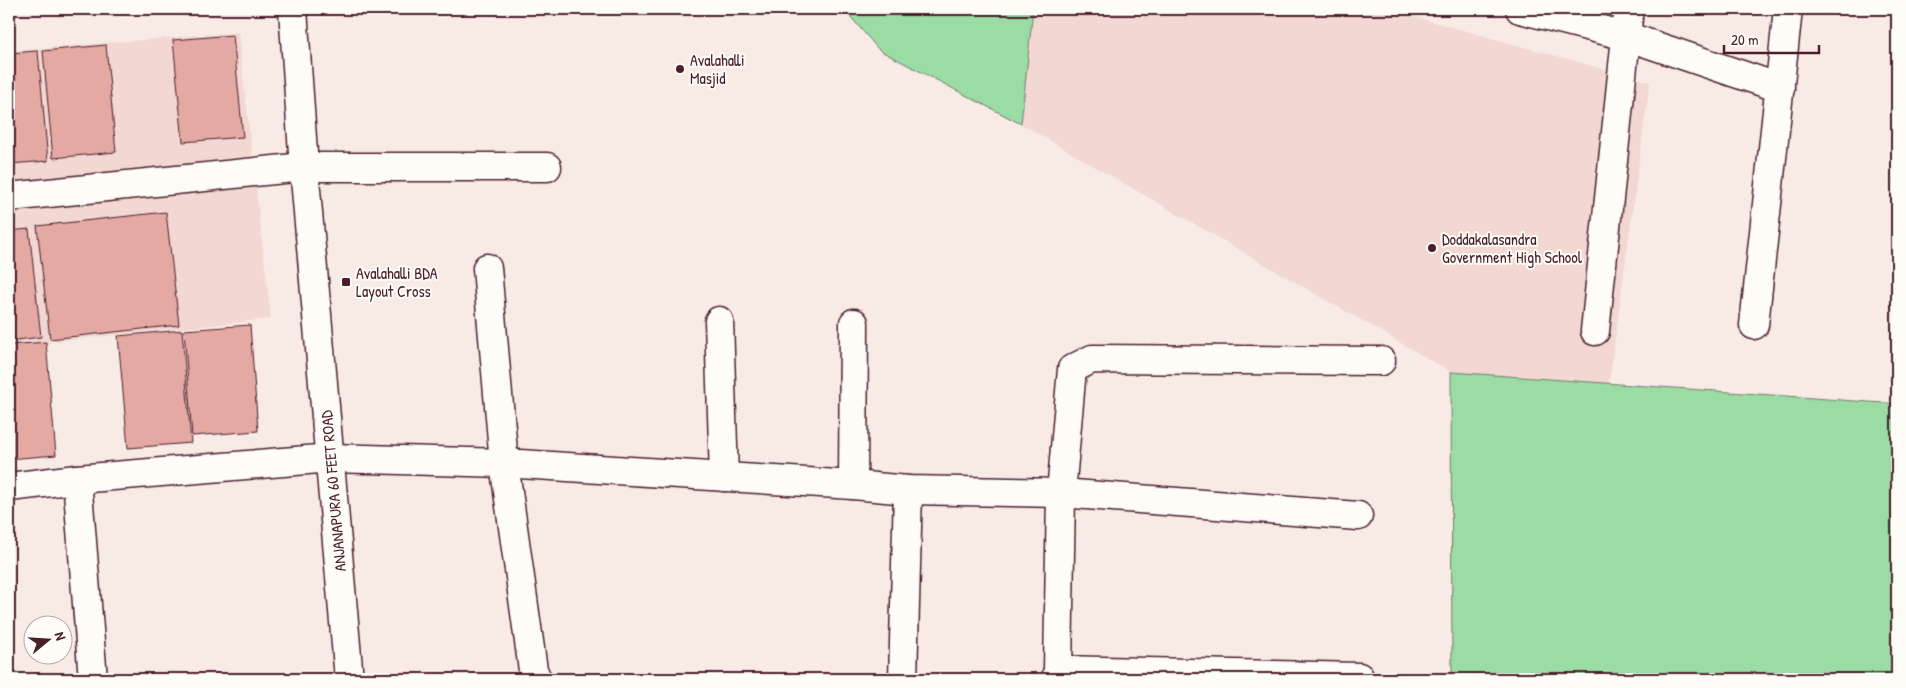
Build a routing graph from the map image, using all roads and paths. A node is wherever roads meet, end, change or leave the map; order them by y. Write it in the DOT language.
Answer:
graph roads {
  1 [pos="293,9"];
  2 [pos="1520,9"];
  3 [pos="1629,9"];
  4 [pos="1788,9"];
  5 [pos="1626,36"];
  6 [pos="1780,88"];
  7 [pos="304,167"];
  8 [pos="547,167"];
  9 [pos="9,197"];
  10 [pos="487,268"];
  11 [pos="719,320"];
  12 [pos="854,323"];
  13 [pos="1754,326"];
  14 [pos="1595,331"];
  15 [pos="1381,361"];
  16 [pos="331,458"];
  17 [pos="504,463"];
  18 [pos="724,477"];
  19 [pos="77,480"];
  20 [pos="853,484"];
  21 [pos="9,487"];
  22 [pos="908,490"];
  23 [pos="1061,493"];
  24 [pos="1358,516"];
  25 [pos="1057,674"];
  26 [pos="1360,676"];
  27 [pos="93,679"];
  28 [pos="349,679"];
  29 [pos="537,679"];
  30 [pos="903,679"];
  1 -- 7 [label="street, ANJANAPURA 60 FEET ROAD"];
  2 -- 5 [label="street"];
  3 -- 5 [label="street"];
  4 -- 6 [label="street"];
  5 -- 6 [label="street"];
  5 -- 14 [label="street"];
  6 -- 13 [label="street"];
  7 -- 8 [label="street"];
  7 -- 9 [label="street"];
  7 -- 16 [label="street, ANJANAPURA 60 FEET ROAD"];
  10 -- 17 [label="street"];
  11 -- 18 [label="street"];
  12 -- 20 [label="street"];
  15 -- 23 [label="street"];
  16 -- 17 [label="street"];
  16 -- 19 [label="street"];
  16 -- 28 [label="street, ANJANAPURA 60 FEET ROAD"];
  17 -- 18 [label="street"];
  17 -- 29 [label="street"];
  18 -- 20 [label="street"];
  19 -- 21 [label="street"];
  19 -- 27 [label="street"];
  20 -- 22 [label="street"];
  22 -- 23 [label="street"];
  22 -- 30 [label="street"];
  23 -- 24 [label="street"];
  23 -- 25 [label="street"];
  25 -- 26 [label="street"];
}
